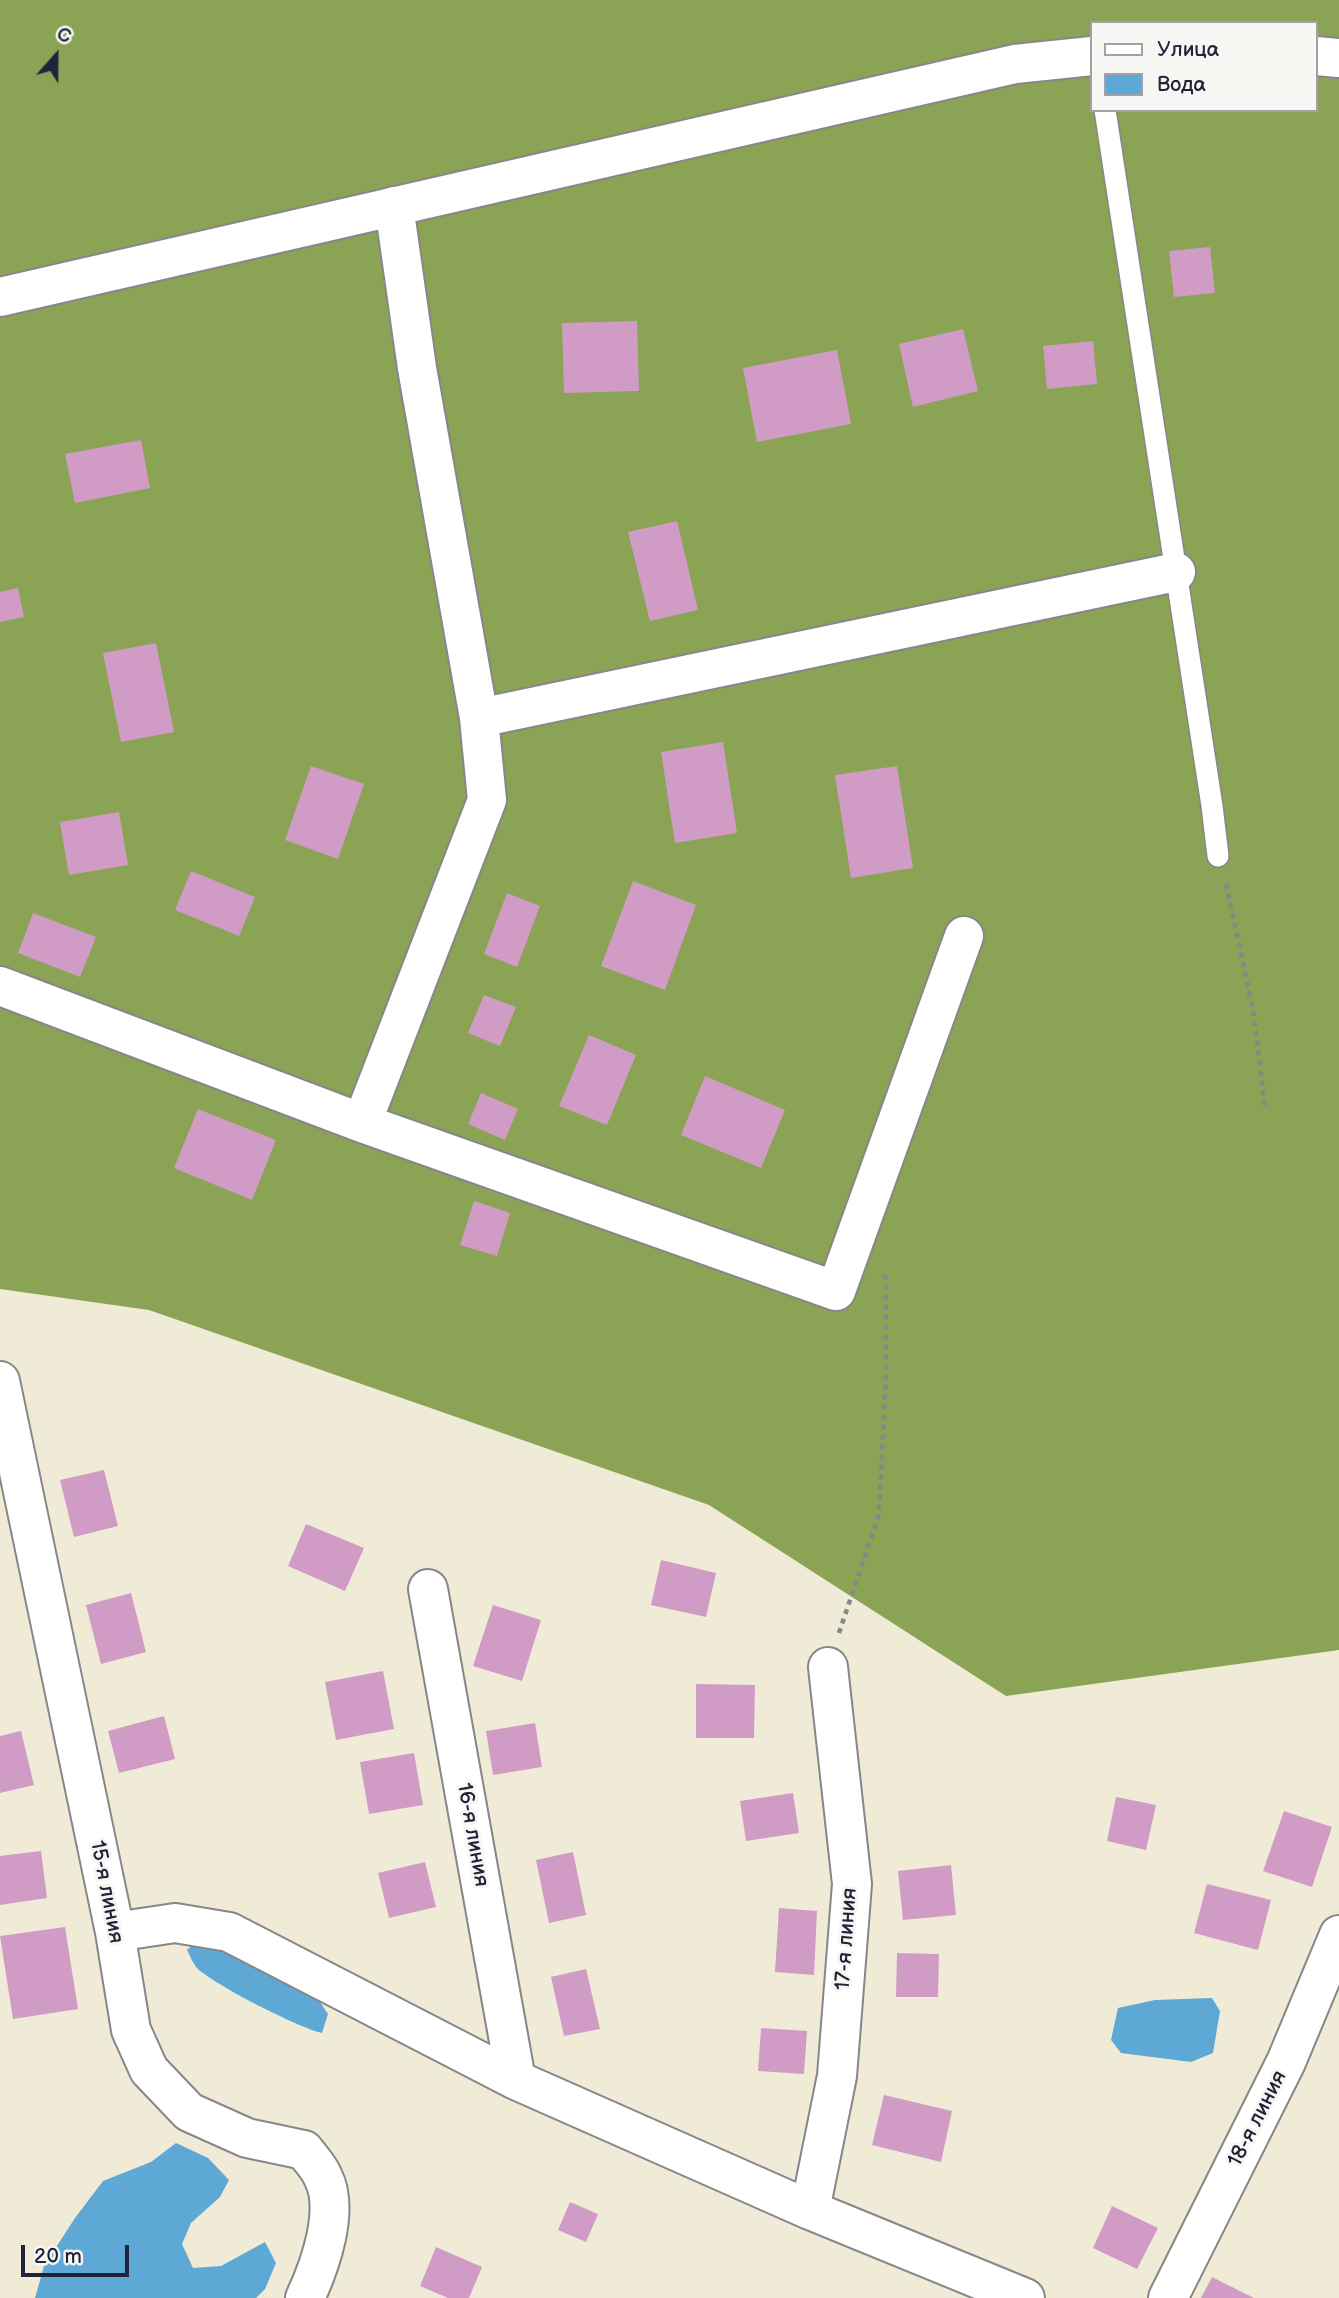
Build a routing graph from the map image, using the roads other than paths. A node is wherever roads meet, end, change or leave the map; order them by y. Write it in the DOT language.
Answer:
graph roads {
  1 [pos="1090,56"];
  2 [pos="1318,56"];
  3 [pos="1339,58"];
  4 [pos="1105,112"];
  5 [pos="394,206"];
  6 [pos="0,297"];
  7 [pos="1176,572"];
  8 [pos="479,718"];
  9 [pos="1217,856"];
  10 [pos="964,936"];
  11 [pos="0,986"];
  12 [pos="362,1123"];
  13 [pos="0,1381"];
  14 [pos="428,1589"];
  15 [pos="828,1667"];
  16 [pos="115,1932"];
  17 [pos="1339,1936"];
  18 [pos="516,2080"];
  19 [pos="810,2210"];
  20 [pos="319,2293"];
  21 [pos="1024,2298"];
  22 [pos="1168,2298"];
  1 -- 5 [label="street"];
  2 -- 3 [label="street"];
  4 -- 7 [label="lane"];
  5 -- 6 [label="street"];
  5 -- 8 [label="street"];
  7 -- 8 [label="street"];
  7 -- 9 [label="lane"];
  8 -- 12 [label="street"];
  10 -- 12 [label="street"];
  11 -- 12 [label="street"];
  13 -- 16 [label="street, 15-я линия"];
  14 -- 18 [label="street, 16-я линия"];
  15 -- 19 [label="street, 17-я линия"];
  16 -- 18 [label="street"];
  16 -- 20 [label="street, 15-я линия"];
  17 -- 22 [label="street, 18-я линия"];
  18 -- 19 [label="street"];
  19 -- 21 [label="street"];
}
